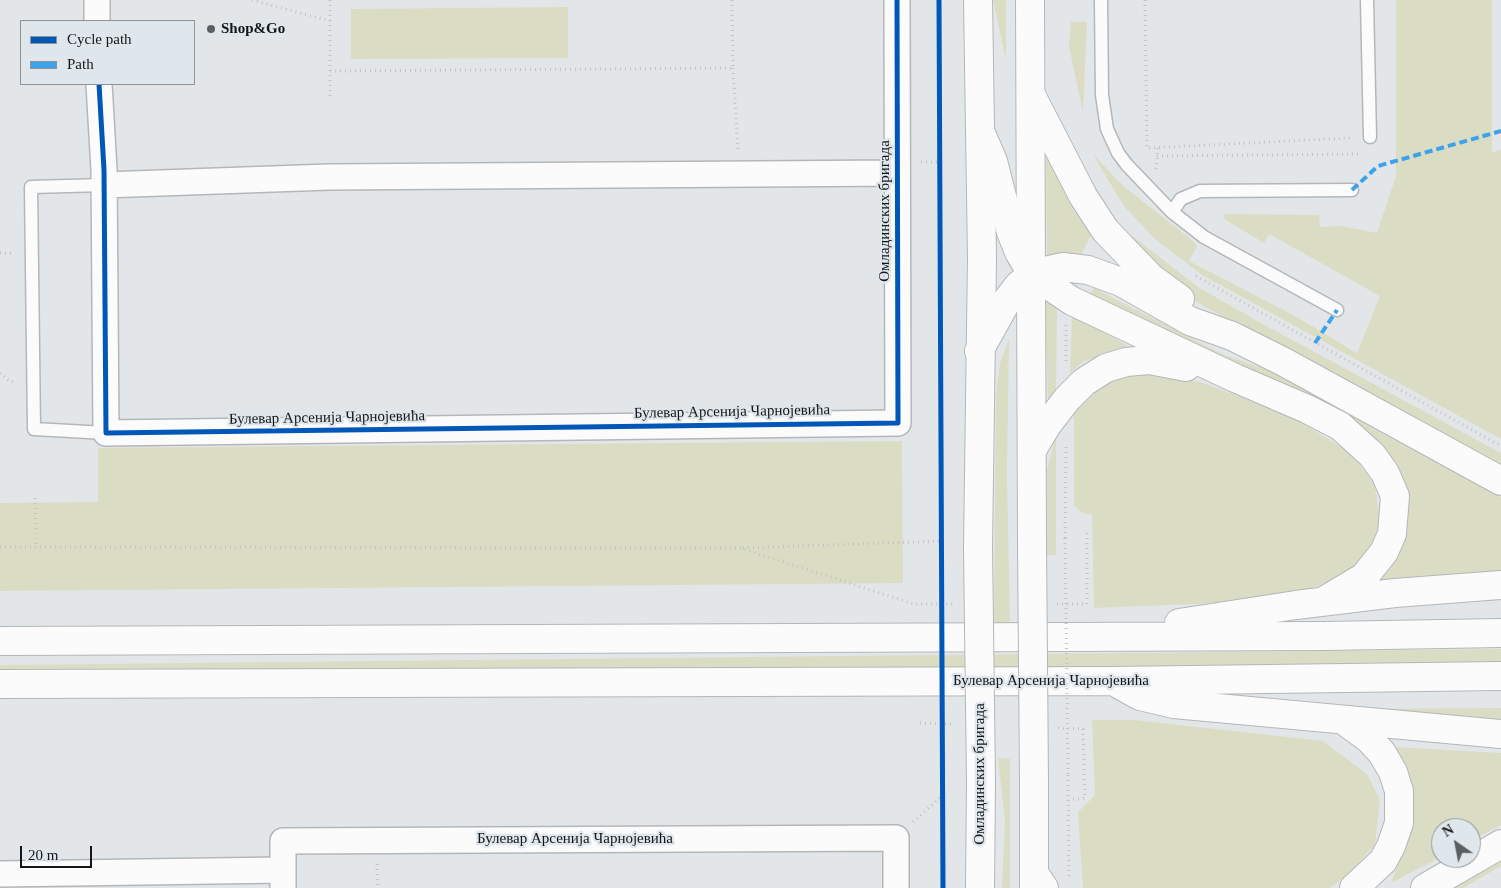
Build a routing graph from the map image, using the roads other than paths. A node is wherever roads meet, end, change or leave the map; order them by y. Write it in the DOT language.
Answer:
graph roads {
  1 [pos="97,0"];
  2 [pos="897,0"];
  3 [pos="978,0"];
  4 [pos="1030,0"];
  5 [pos="1102,0"];
  6 [pos="1367,0"];
  7 [pos="97,20"];
  8 [pos="100,85"];
  9 [pos="1031,95"];
  10 [pos="980,132"];
  11 [pos="1370,137"];
  12 [pos="897,173"];
  13 [pos="104,185"];
  14 [pos="1352,190"];
  15 [pos="1172,212"];
  16 [pos="1032,274"];
  17 [pos="1337,310"];
  18 [pos="1232,336"];
  19 [pos="979,352"];
  20 [pos="1234,378"];
  21 [pos="898,422"];
  22 [pos="106,433"];
  23 [pos="1032,450"];
  24 [pos="1501,481"];
  25 [pos="1501,585"];
  26 [pos="1322,602"];
  27 [pos="1501,633"];
  28 [pos="1114,636"];
  29 [pos="0,641"];
  30 [pos="1501,676"];
  31 [pos="1113,681"];
  32 [pos="0,684"];
  33 [pos="1343,720"];
  34 [pos="1501,734"];
  35 [pos="1501,844"];
  36 [pos="0,874"];
  37 [pos="283,879"];
  38 [pos="1037,883"];
  39 [pos="896,888"];
  40 [pos="980,888"];
  41 [pos="1354,888"];
  42 [pos="1425,888"];
  1 -- 7 [label="street"];
  2 -- 12 [label="street, Омладинских бригада"];
  3 -- 10 [label="main road, Омладинских бригада"];
  4 -- 9 [label="main road"];
  5 -- 15 [label="lane"];
  6 -- 11 [label="lane"];
  8 -- 13 [label="street"];
  9 -- 16 [label="main road"];
  9 -- 18 [label="main road"];
  10 -- 16 [label="main road"];
  10 -- 19 [label="main road, Омладинских бригада"];
  12 -- 13 [label="street"];
  12 -- 21 [label="street, Омладинских бригада"];
  13 -- 22 [label="street"];
  13 -- 22 [label="lane"];
  14 -- 15 [label="lane"];
  15 -- 17 [label="lane"];
  16 -- 18 [label="main road"];
  16 -- 19 [label="main road"];
  16 -- 20 [label="main road"];
  16 -- 23 [label="main road"];
  18 -- 24 [label="main road"];
  19 -- 40 [label="main road, Омладинских бригада, bridge"];
  20 -- 23 [label="main road"];
  20 -- 26 [label="main road"];
  21 -- 22 [label="street, Булевар Арсенија Чарнојевића"];
  23 -- 38 [label="main road, bridge"];
  25 -- 26 [label="main road"];
  26 -- 28 [label="main road"];
  27 -- 28 [label="main road"];
  28 -- 29 [label="main road"];
  30 -- 31 [label="main road, Булевар Арсенија Чарнојевића"];
  31 -- 32 [label="main road, Булевар Арсенија Чарнојевића"];
  31 -- 33 [label="main road"];
  33 -- 34 [label="main road"];
  33 -- 41 [label="main road"];
  35 -- 42 [label="main road"];
  36 -- 37 [label="street, Булевар Арсенија Чарнојевића"];
  37 -- 39 [label="street, Булевар Арсенија Чарнојевића"];
}
